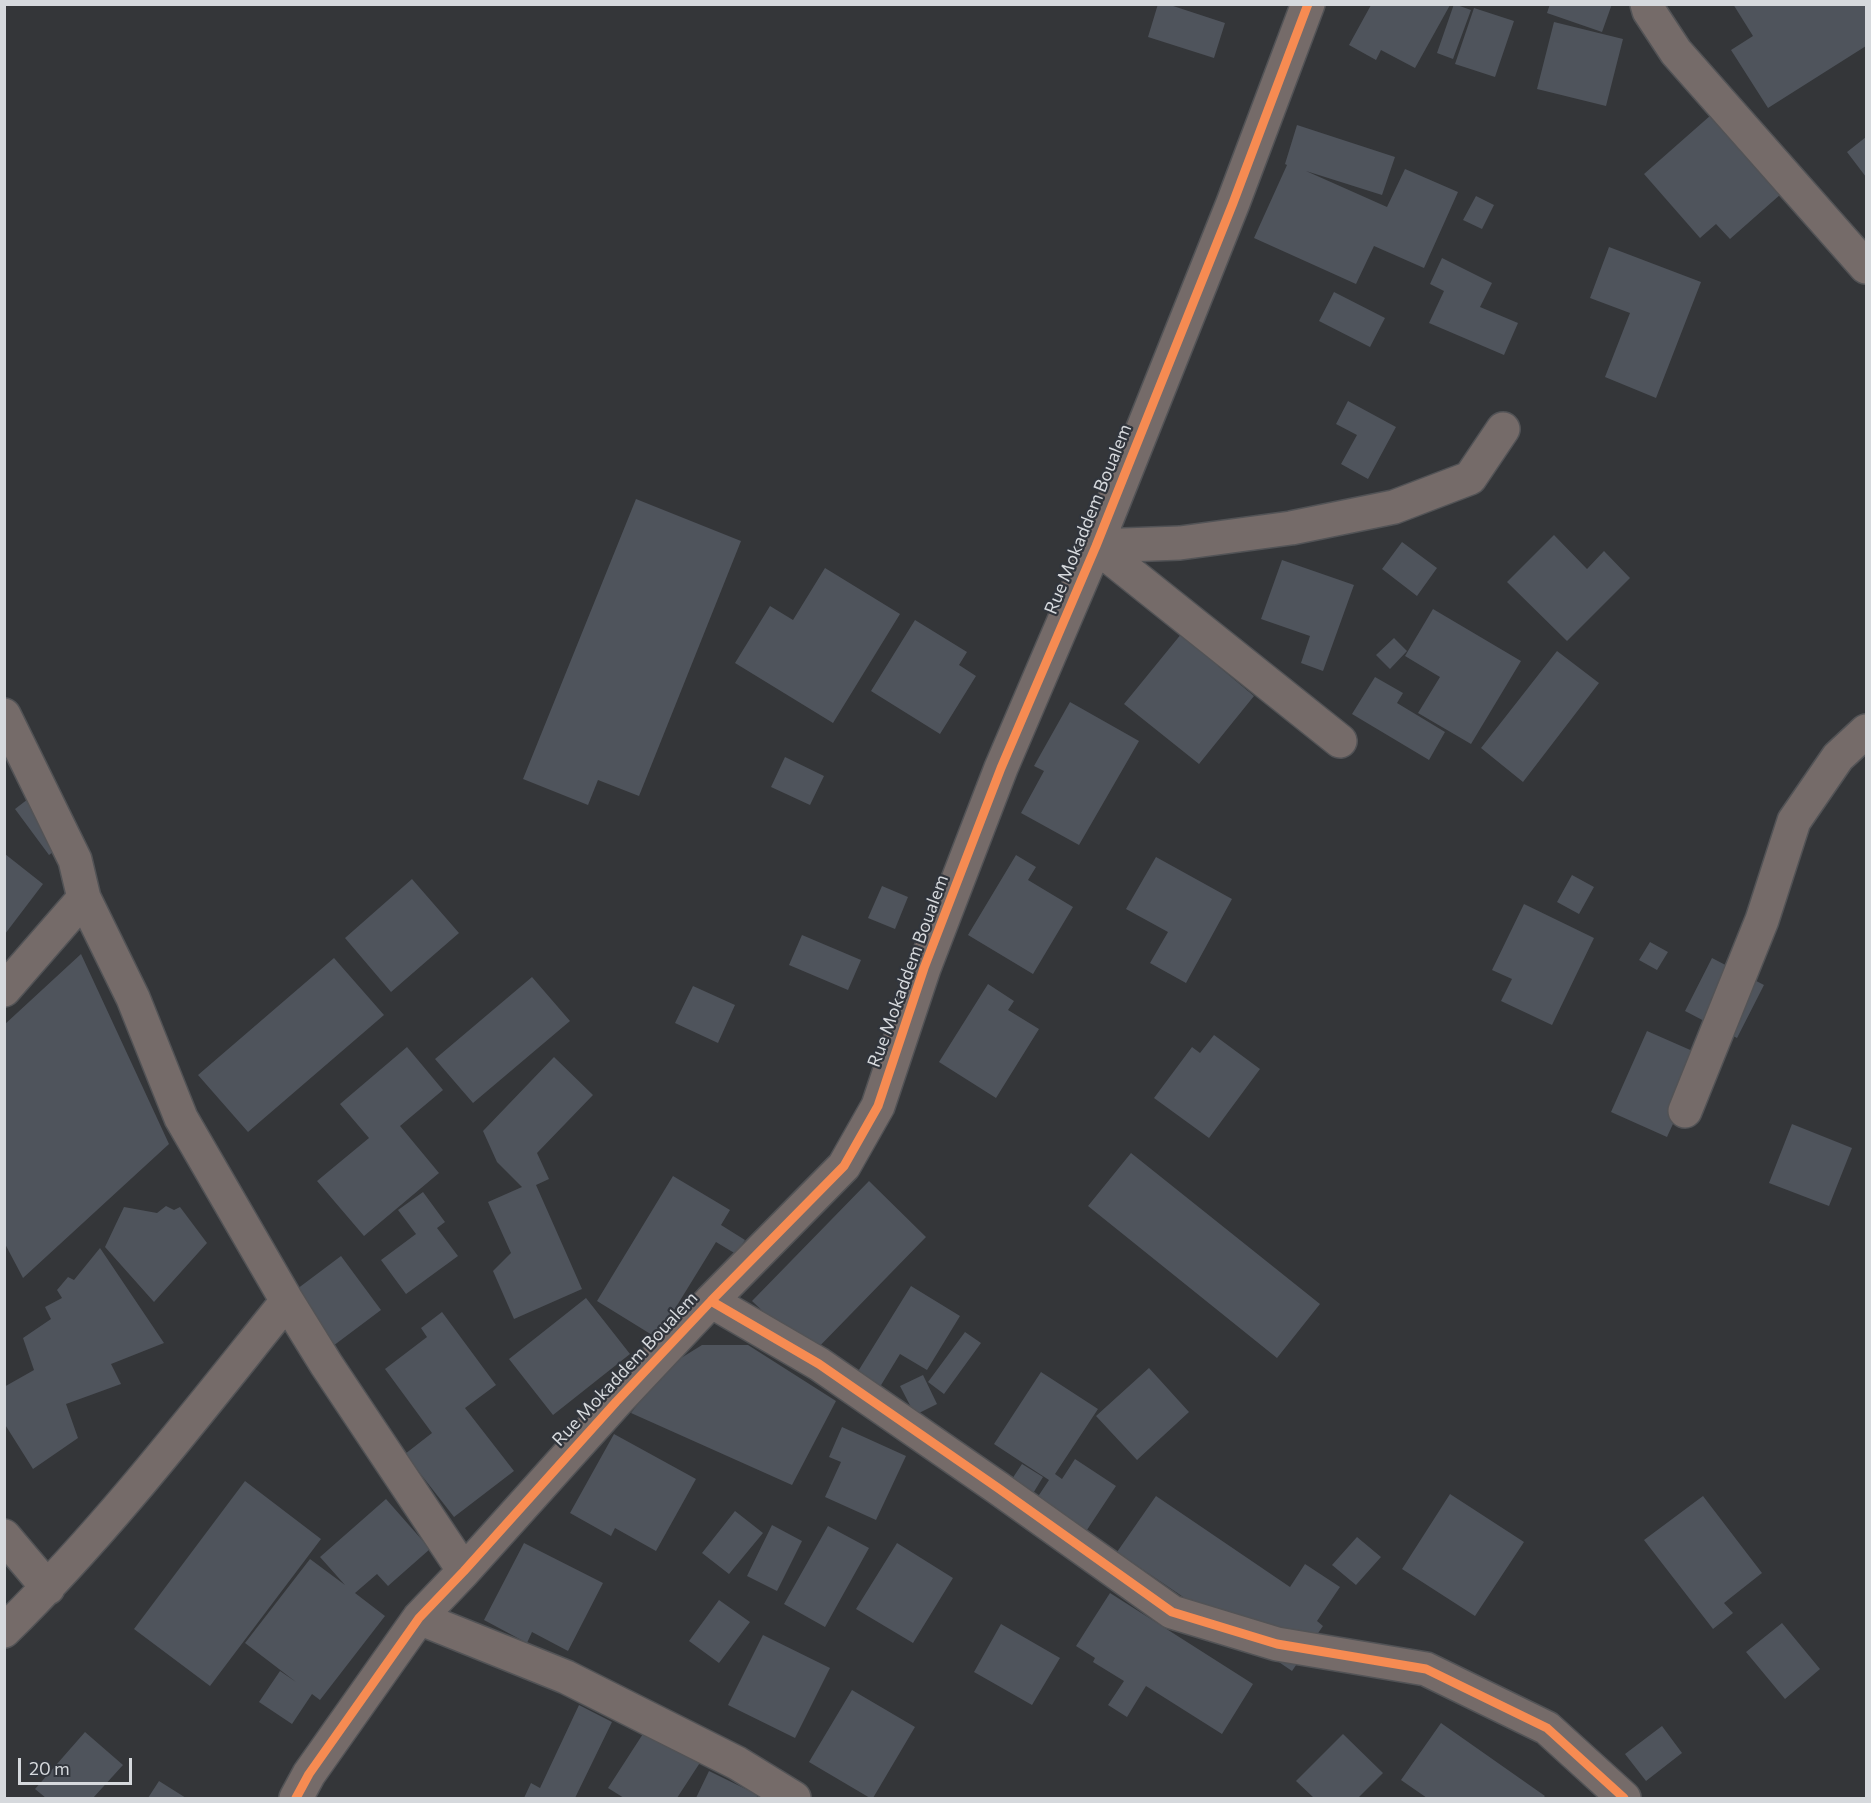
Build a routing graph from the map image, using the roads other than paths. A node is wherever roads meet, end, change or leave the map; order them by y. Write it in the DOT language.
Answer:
graph roads {
  1 [pos="1308,4"];
  2 [pos="1647,4"];
  3 [pos="1866,267"];
  4 [pos="1503,429"];
  5 [pos="1096,546"];
  6 [pos="4,715"];
  7 [pos="1866,731"];
  8 [pos="1340,741"];
  9 [pos="84,898"];
  10 [pos="4,990"];
  11 [pos="1685,1111"];
  12 [pos="287,1301"];
  13 [pos="711,1301"];
  14 [pos="4,1536"];
  15 [pos="465,1571"];
  16 [pos="48,1588"];
  17 [pos="418,1618"];
  18 [pos="4,1631"];
  19 [pos="296,1798"];
  20 [pos="794,1798"];
  21 [pos="1624,1798"];
  1 -- 5 [label="street, Rue Mokaddem Boualem"];
  2 -- 3 [label="street"];
  4 -- 5 [label="street"];
  5 -- 8 [label="street"];
  5 -- 13 [label="street, Rue Mokaddem Boualem"];
  6 -- 9 [label="street"];
  7 -- 11 [label="street"];
  9 -- 10 [label="street"];
  9 -- 12 [label="street"];
  12 -- 15 [label="street"];
  12 -- 16 [label="street"];
  13 -- 15 [label="street, Rue Mokaddem Boualem"];
  13 -- 21 [label="street"];
  14 -- 16 [label="street"];
  15 -- 17 [label="street, Rue Mokaddem Boualem"];
  16 -- 18 [label="street"];
  17 -- 19 [label="street, Rue Mokaddem Boualem"];
  17 -- 20 [label="street"];
}
